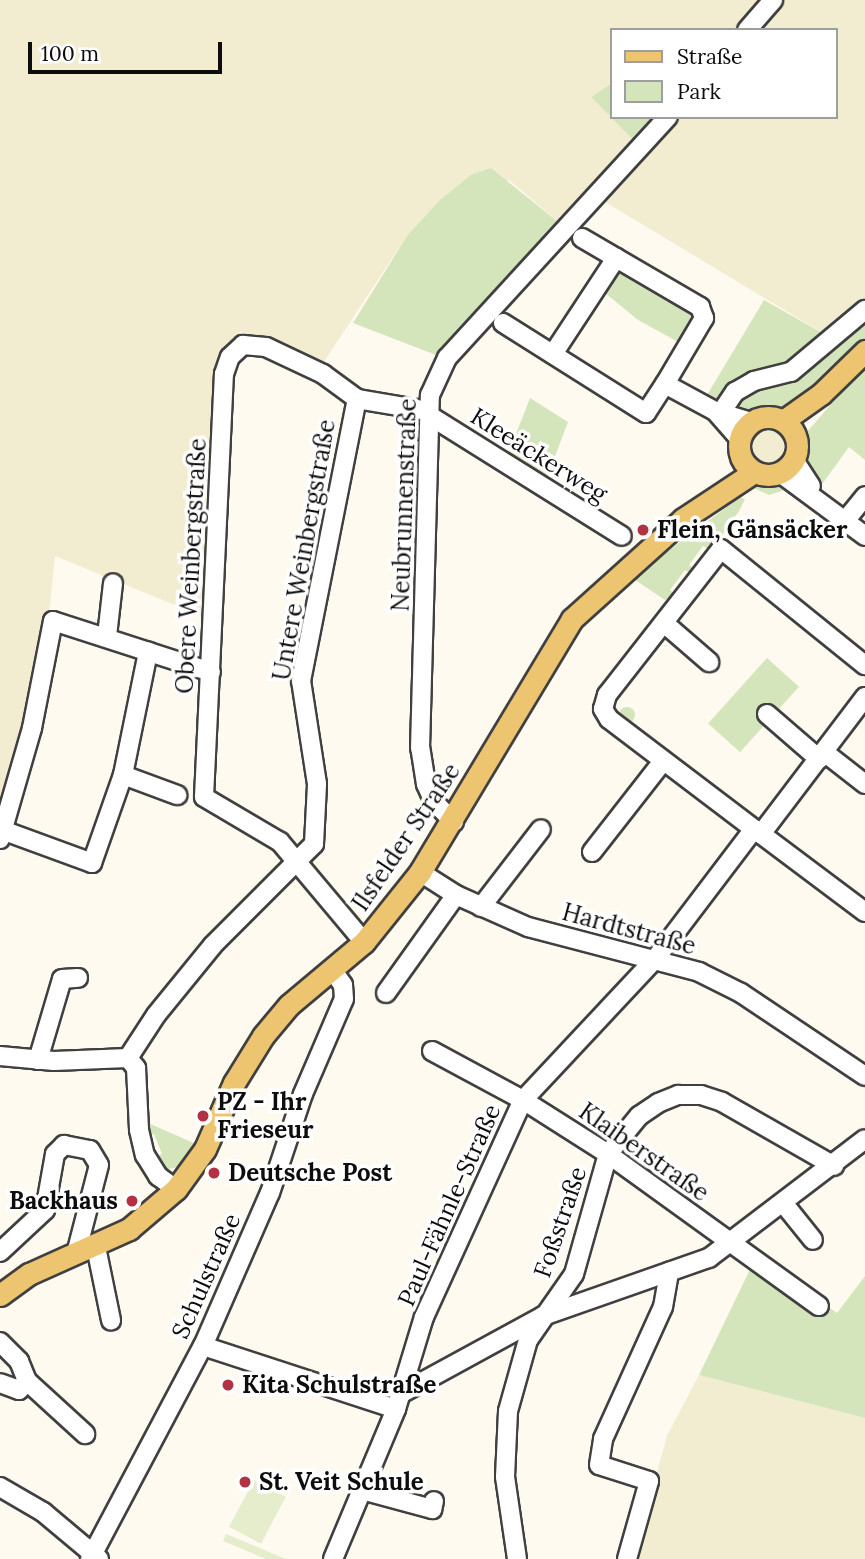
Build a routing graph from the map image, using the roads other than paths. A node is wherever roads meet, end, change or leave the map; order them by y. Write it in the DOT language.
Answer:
graph roads {
  1 [pos="773,0"];
  2 [pos="749,28"];
  3 [pos="666,119"];
  4 [pos="575,234"];
  5 [pos="616,258"];
  6 [pos="865,310"];
  7 [pos="503,323"];
  8 [pos="243,345"];
  9 [pos="865,352"];
  10 [pos="552,354"];
  11 [pos="665,384"];
  12 [pos="357,399"];
  13 [pos="719,412"];
  14 [pos="429,414"];
  15 [pos="789,428"];
  16 [pos="744,438"];
  17 [pos="787,466"];
  18 [pos="754,472"];
  19 [pos="865,496"];
  20 [pos="683,519"];
  21 [pos="845,521"];
  22 [pos="622,536"];
  23 [pos="865,536"];
  24 [pos="113,583"];
  25 [pos="664,623"];
  26 [pos="107,636"];
  27 [pos="148,652"];
  28 [pos="709,662"];
  29 [pos="865,665"];
  30 [pos="211,672"];
  31 [pos="865,697"];
  32 [pos="767,714"];
  33 [pos="821,755"];
  34 [pos="663,761"];
  35 [pos="122,775"];
  36 [pos="865,784"];
  37 [pos="177,795"];
  38 [pos="454,822"];
  39 [pos="541,829"];
  40 [pos="758,831"];
  41 [pos="1,834"];
  42 [pos="592,852"];
  43 [pos="298,862"];
  44 [pos="420,872"];
  45 [pos="456,895"];
  46 [pos="481,907"];
  47 [pos="865,912"];
  48 [pos="364,942"];
  49 [pos="656,958"];
  50 [pos="332,969"];
  51 [pos="78,978"];
  52 [pos="386,993"];
  53 [pos="432,1051"];
  54 [pos="0,1056"];
  55 [pos="128,1058"];
  56 [pos="38,1060"];
  57 [pos="865,1076"];
  58 [pos="523,1100"];
  59 [pos="865,1139"];
  60 [pos="608,1154"];
  61 [pos="834,1166"];
  62 [pos="176,1189"];
  63 [pos="783,1204"];
  64 [pos="813,1240"];
  65 [pos="731,1242"];
  66 [pos="86,1250"];
  67 [pos="0,1252"];
  68 [pos="669,1272"];
  69 [pos="0,1295"];
  70 [pos="819,1306"];
  71 [pos="543,1316"];
  72 [pos="111,1320"];
  73 [pos="0,1342"];
  74 [pos="203,1346"];
  75 [pos="27,1381"];
  76 [pos="0,1383"];
  77 [pos="399,1401"];
  78 [pos="85,1434"];
  79 [pos="0,1487"];
  80 [pos="362,1490"];
  81 [pos="433,1501"];
  82 [pos="93,1557"];
  83 [pos="337,1558"];
  84 [pos="517,1559"];
  85 [pos="627,1559"];
  1 -- 2 [label="street"];
  3 -- 4 [label="street, Neubrunnenstraße"];
  4 -- 5 [label="street"];
  4 -- 14 [label="street, Neubrunnenstraße"];
  5 -- 10 [label="street"];
  5 -- 11 [label="street"];
  6 -- 13 [label="street"];
  7 -- 10 [label="street"];
  8 -- 12 [label="street, Kleeäckerweg"];
  8 -- 30 [label="street, Obere Weinbergstraße"];
  9 -- 15 [label="main road"];
  10 -- 11 [label="street"];
  11 -- 13 [label="street"];
  12 -- 14 [label="street, Kleeäckerweg"];
  12 -- 43 [label="street, Untere Weinbergstraße"];
  13 -- 16 [label="street"];
  14 -- 22 [label="street, Kleeäckerweg"];
  14 -- 38 [label="street, Neubrunnenstraße"];
  15 -- 16 [label="main road"];
  15 -- 17 [label="main road"];
  16 -- 18 [label="main road"];
  16 -- 20 [label="main road, Ilsfelder Straße"];
  17 -- 18 [label="main road"];
  17 -- 21 [label="street"];
  18 -- 20 [label="main road, Ilsfelder Straße"];
  19 -- 21 [label="street"];
  20 -- 38 [label="main road, Ilsfelder Straße"];
  21 -- 23 [label="street"];
  24 -- 26 [label="street"];
  25 -- 28 [label="street"];
  25 -- 29 [label="street"];
  25 -- 34 [label="street"];
  26 -- 27 [label="street"];
  26 -- 41 [label="street"];
  27 -- 30 [label="street"];
  27 -- 35 [label="street"];
  30 -- 43 [label="street, Obere Weinbergstraße"];
  31 -- 33 [label="street, Paul-Fähnle-Straße"];
  32 -- 33 [label="street"];
  33 -- 36 [label="street"];
  33 -- 40 [label="street, Paul-Fähnle-Straße"];
  34 -- 40 [label="street"];
  34 -- 42 [label="street"];
  35 -- 37 [label="street"];
  35 -- 41 [label="street"];
  38 -- 44 [label="main road, Ilsfelder Straße"];
  39 -- 46 [label="street"];
  40 -- 47 [label="street"];
  40 -- 49 [label="street, Paul-Fähnle-Straße"];
  43 -- 48 [label="street"];
  43 -- 55 [label="street, Untere Weinbergstraße"];
  44 -- 45 [label="street, Hardtstraße"];
  44 -- 48 [label="main road, Ilsfelder Straße"];
  45 -- 46 [label="street, Hardtstraße"];
  45 -- 52 [label="street"];
  46 -- 49 [label="street, Hardtstraße"];
  48 -- 50 [label="main road, Ilsfelder Straße"];
  49 -- 57 [label="street, Hardtstraße"];
  49 -- 58 [label="street, Paul-Fähnle-Straße"];
  50 -- 62 [label="main road, Ilsfelder Straße"];
  50 -- 74 [label="street, Schulstraße"];
  51 -- 56 [label="street"];
  53 -- 58 [label="street, Klaiberstraße"];
  54 -- 56 [label="street"];
  55 -- 56 [label="street"];
  55 -- 62 [label="street"];
  58 -- 60 [label="street, Klaiberstraße"];
  58 -- 77 [label="street, Paul-Fähnle-Straße"];
  59 -- 61 [label="street"];
  60 -- 61 [label="street, Foßstraße"];
  60 -- 65 [label="street, Klaiberstraße"];
  60 -- 71 [label="street, Foßstraße"];
  61 -- 63 [label="street"];
  62 -- 66 [label="main road, Ilsfelder Straße"];
  63 -- 64 [label="street"];
  63 -- 65 [label="street"];
  65 -- 68 [label="street"];
  65 -- 70 [label="street, Klaiberstraße"];
  66 -- 67 [label="street"];
  66 -- 69 [label="main road, Ilsfelder Straße"];
  66 -- 72 [label="street"];
  68 -- 71 [label="street"];
  68 -- 85 [label="street"];
  71 -- 77 [label="street"];
  71 -- 84 [label="street, Foßstraße"];
  73 -- 75 [label="street"];
  74 -- 77 [label="street"];
  74 -- 82 [label="street, Schulstraße"];
  75 -- 76 [label="street"];
  75 -- 78 [label="street"];
  77 -- 80 [label="street, Paul-Fähnle-Straße"];
  79 -- 82 [label="street"];
  80 -- 81 [label="street"];
  80 -- 83 [label="street, Paul-Fähnle-Straße"];
}
